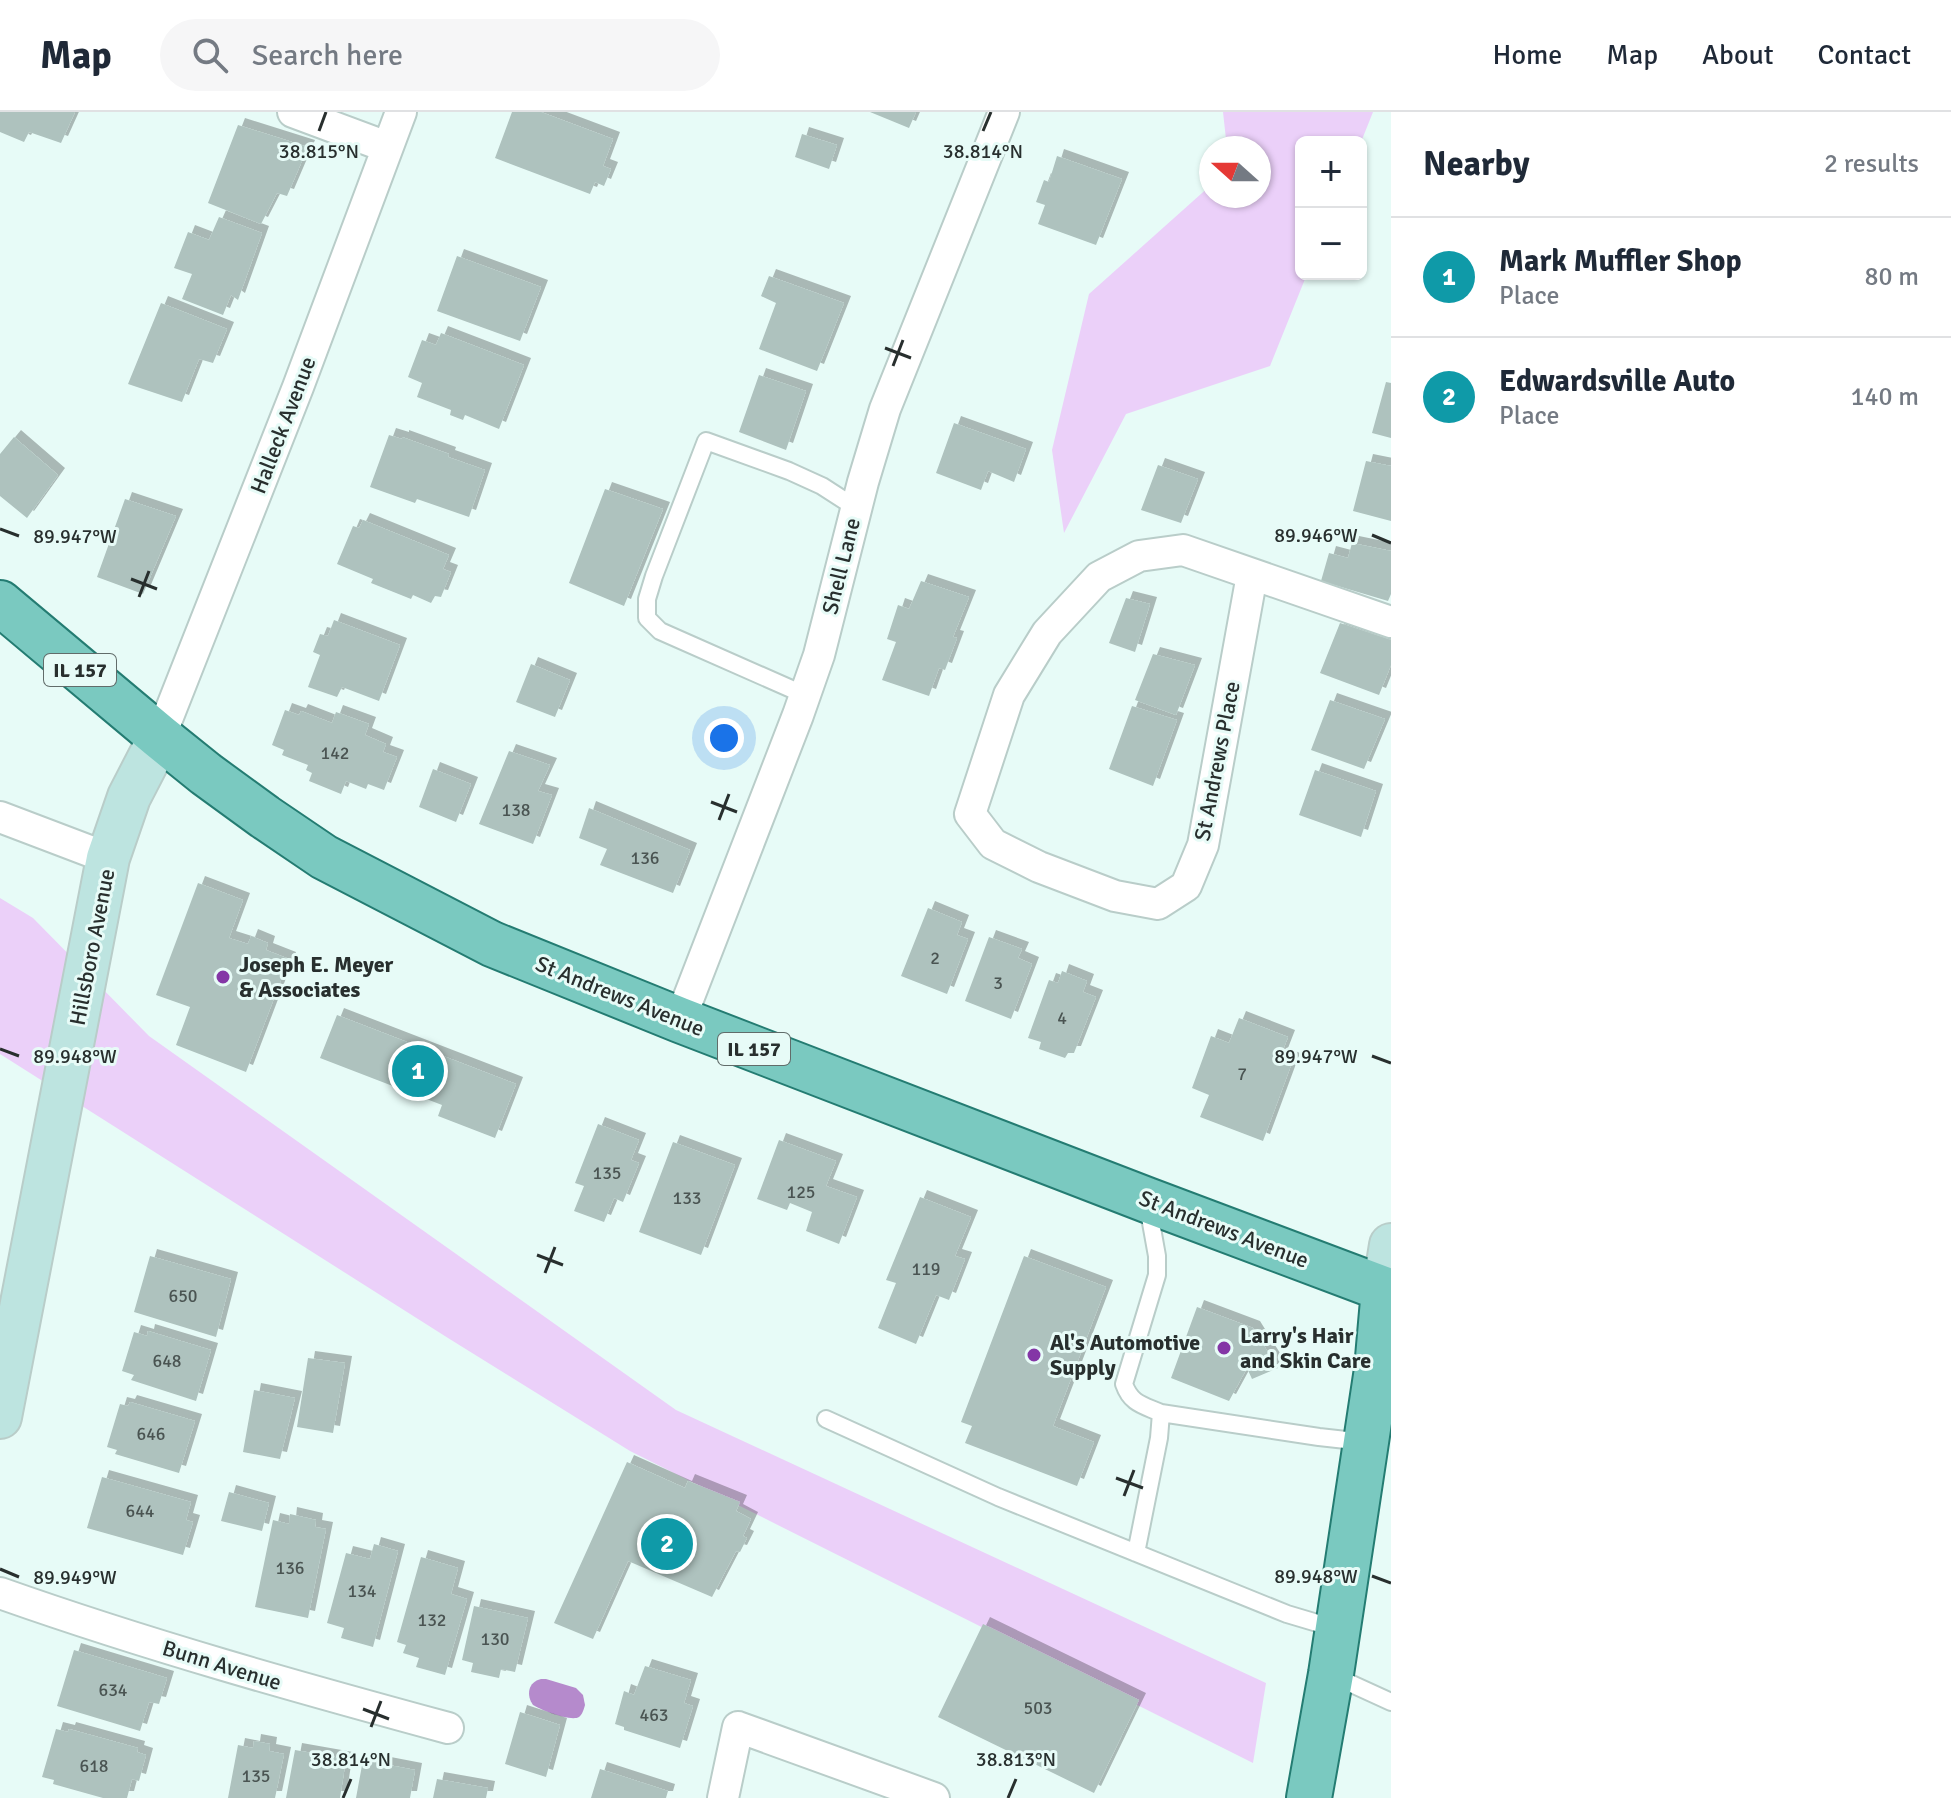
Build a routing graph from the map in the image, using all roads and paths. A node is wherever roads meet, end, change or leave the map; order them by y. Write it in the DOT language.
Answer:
graph roads {
  1 [pos="293,112"];
  2 [pos="401,112"];
  3 [pos="1004,112"];
  4 [pos="387,147"];
  5 [pos="856,508"];
  6 [pos="1252,575"];
  7 [pos="0,603"];
  8 [pos="1391,622"];
  9 [pos="805,695"];
  10 [pos="160,737"];
  11 [pos="0,817"];
  12 [pos="108,858"];
  13 [pos="680,1020"];
  14 [pos="1147,1200"];
  15 [pos="1391,1245"];
  16 [pos="1384,1289"];
  17 [pos="1161,1413"];
  18 [pos="0,1417"];
  19 [pos="826,1419"];
  20 [pos="1366,1442"];
  21 [pos="1136,1553"];
  22 [pos="0,1593"];
  23 [pos="1337,1629"];
  24 [pos="1331,1674"];
  25 [pos="1391,1702"];
  26 [pos="448,1728"];
  27 [pos="723,1798"];
  28 [pos="934,1798"];
  29 [pos="1309,1798"];
  1 -- 4 [label="street"];
  2 -- 4 [label="street, Halleck Avenue"];
  3 -- 5 [label="street, Shell Lane"];
  4 -- 10 [label="street, Halleck Avenue"];
  5 -- 9 [label="street, Shell Lane"];
  5 -- 9 [label="lane"];
  6 -- 6 [label="street, St Andrews Place"];
  6 -- 8 [label="street, St Andrews Place"];
  7 -- 10 [label="main road, IL 157"];
  9 -- 13 [label="street, Shell Lane"];
  10 -- 12 [label="street, Hillsboro Avenue"];
  10 -- 13 [label="main road, St Andrews Avenue / IL 157"];
  11 -- 12 [label="street"];
  12 -- 18 [label="street, Hillsboro Avenue"];
  13 -- 14 [label="main road, St Andrews Avenue / IL 157"];
  14 -- 16 [label="main road, St Andrews Avenue / IL 157"];
  14 -- 17 [label="lane"];
  15 -- 16 [label="street"];
  16 -- 20 [label="main road"];
  17 -- 20 [label="lane"];
  17 -- 21 [label="lane"];
  19 -- 21 [label="lane"];
  20 -- 23 [label="main road"];
  21 -- 23 [label="lane"];
  22 -- 26 [label="street, Bunn Avenue"];
  23 -- 24 [label="main road"];
  24 -- 25 [label="lane"];
  24 -- 29 [label="main road"];
  27 -- 28 [label="street"];
}
